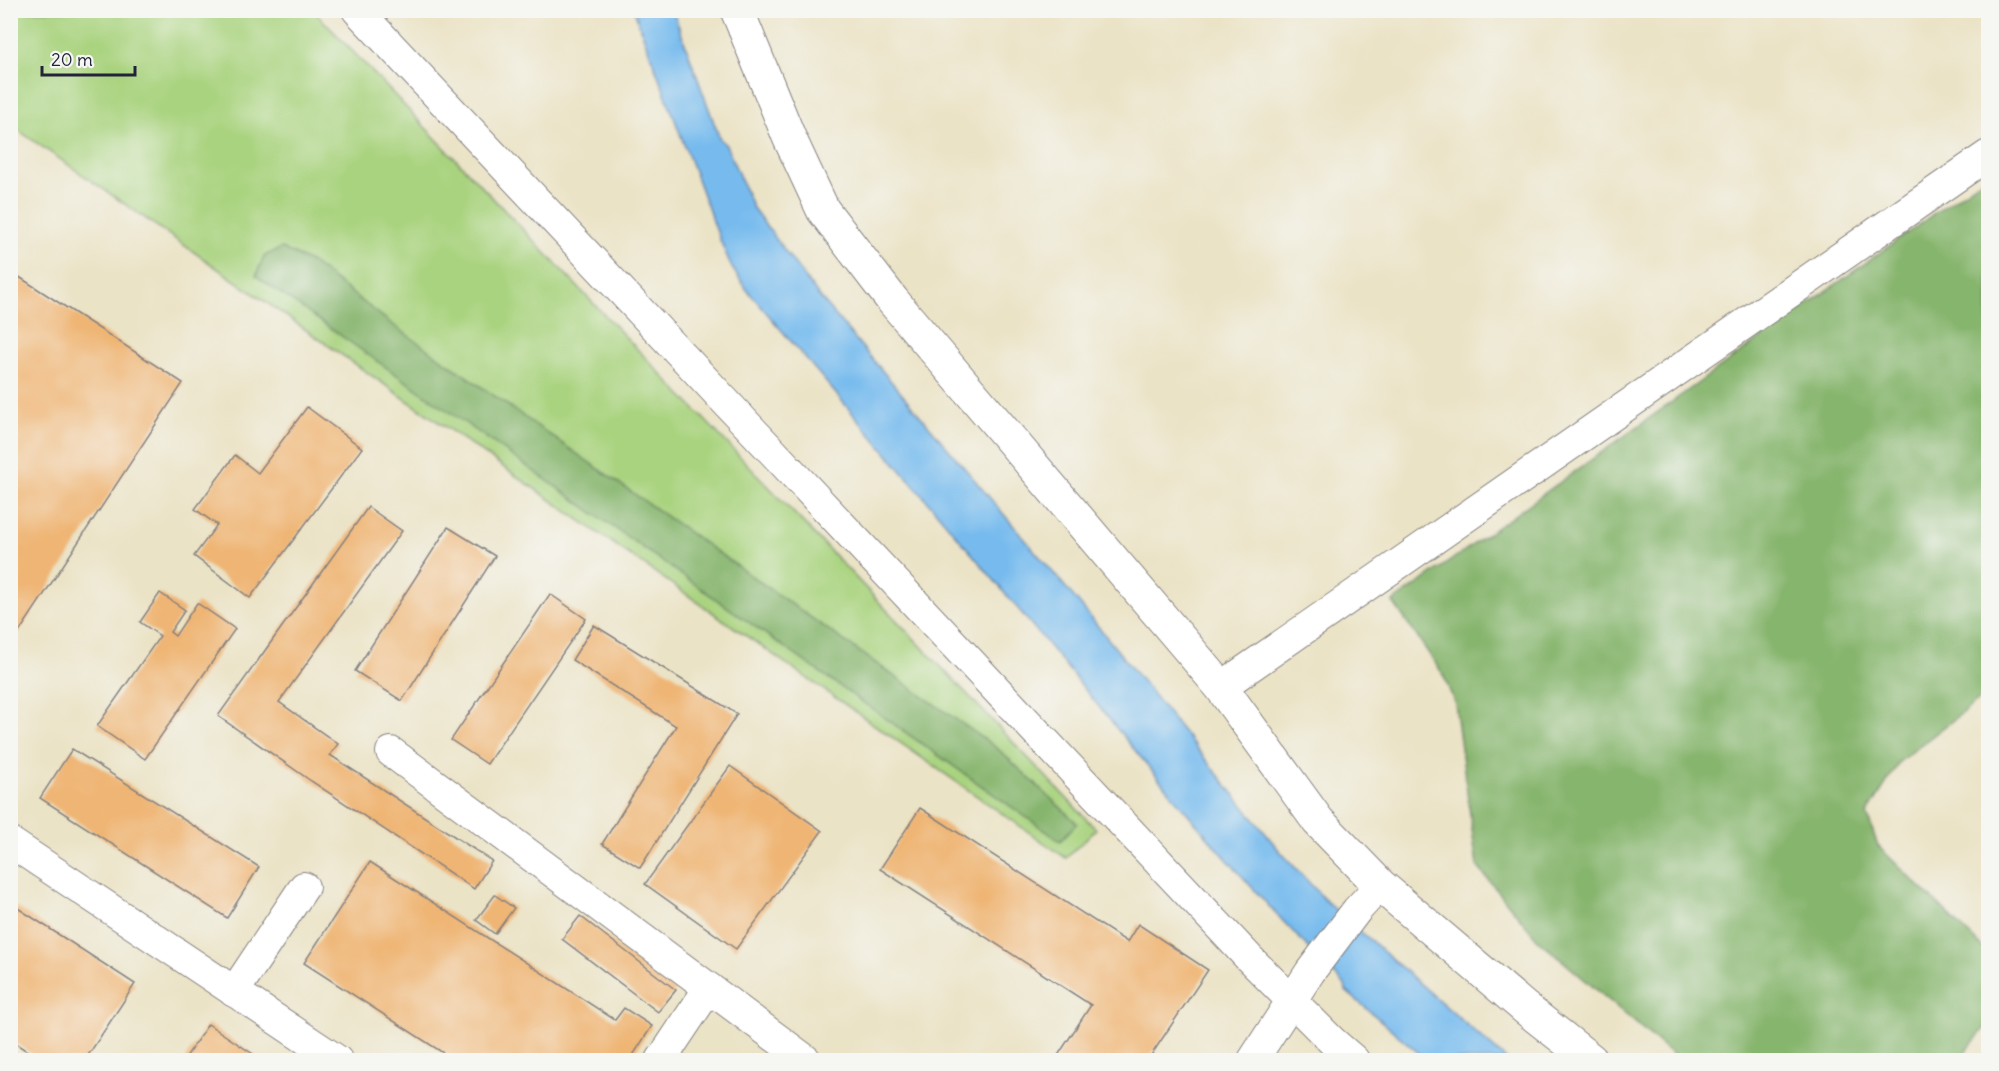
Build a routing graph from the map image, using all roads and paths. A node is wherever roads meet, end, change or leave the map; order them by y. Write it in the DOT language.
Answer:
graph roads {
  1 [pos="357,10"];
  2 [pos="737,10"];
  3 [pos="1989,155"];
  4 [pos="1221,687"];
  5 [pos="391,752"];
  6 [pos="10,842"];
  7 [pos="1380,885"];
  8 [pos="303,887"];
  9 [pos="709,988"];
  10 [pos="234,992"];
  11 [pos="1291,1000"];
  12 [pos="337,1060"];
  13 [pos="661,1060"];
  14 [pos="806,1060"];
  15 [pos="1253,1060"];
  16 [pos="1354,1060"];
  17 [pos="1591,1060"];
  1 -- 11 [label="street"];
  2 -- 4 [label="main road"];
  3 -- 4 [label="street"];
  4 -- 7 [label="main road"];
  5 -- 9 [label="street"];
  6 -- 10 [label="street"];
  7 -- 11 [label="street"];
  7 -- 17 [label="main road"];
  8 -- 10 [label="street"];
  9 -- 13 [label="street"];
  9 -- 14 [label="street"];
  10 -- 12 [label="street"];
  11 -- 15 [label="street"];
  11 -- 16 [label="street"];
}
